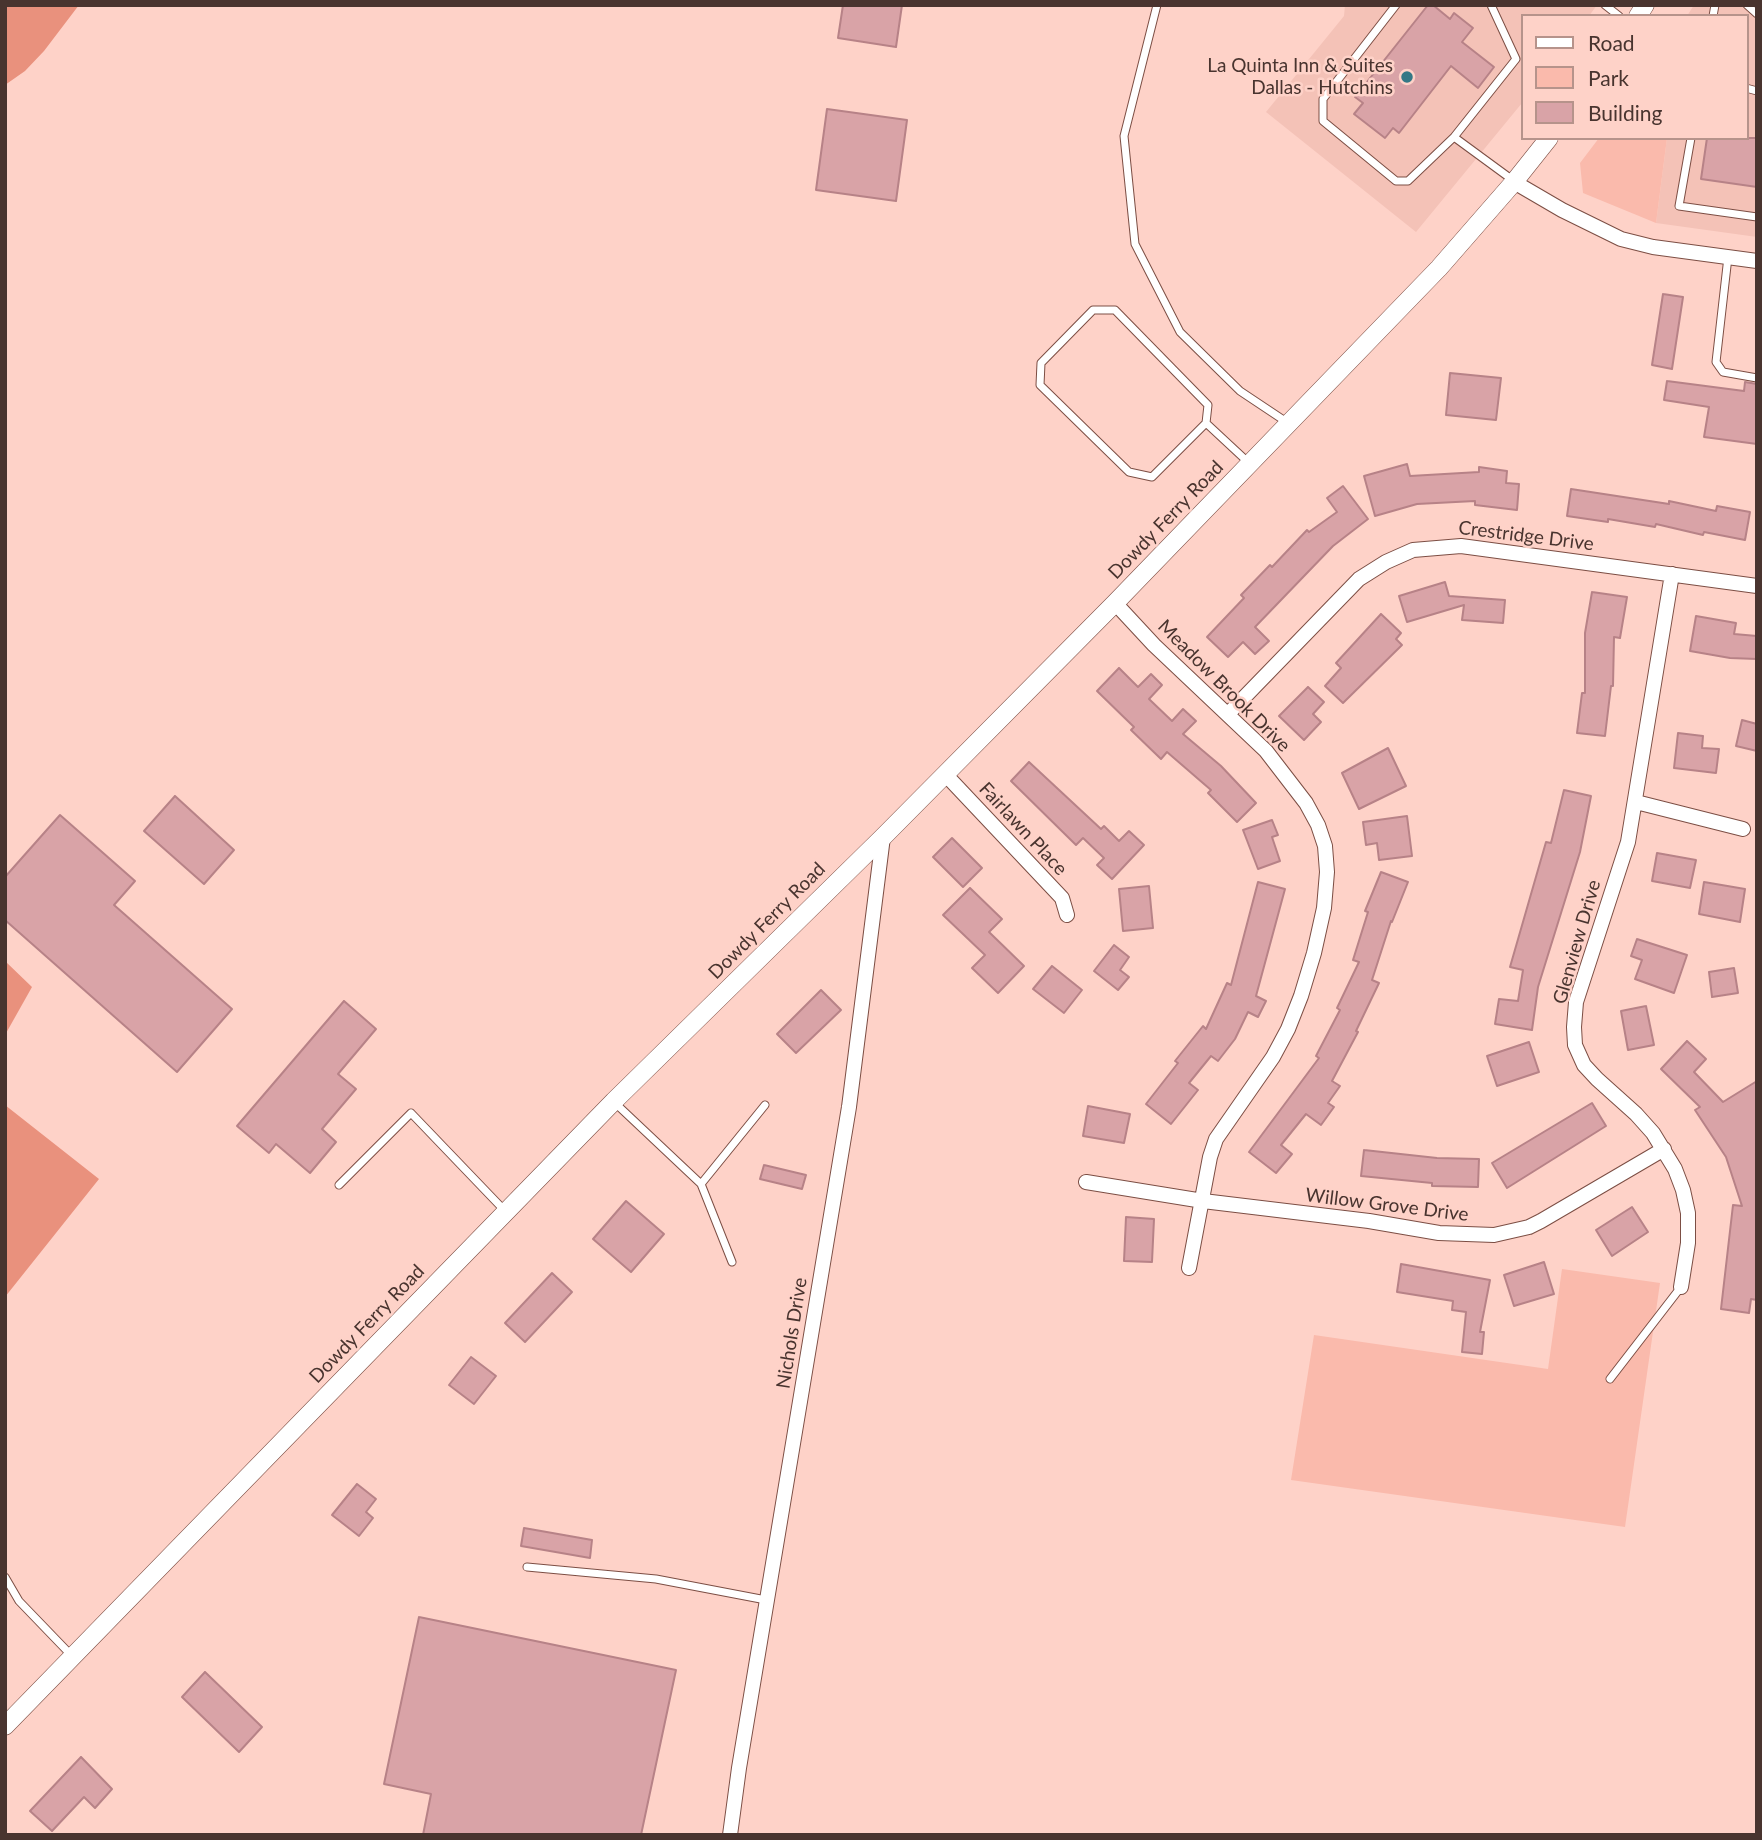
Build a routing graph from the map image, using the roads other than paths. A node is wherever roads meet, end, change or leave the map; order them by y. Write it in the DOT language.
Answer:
graph roads {
  1 [pos="1157,5"];
  2 [pos="1396,5"];
  3 [pos="1491,5"];
  4 [pos="1747,5"];
  5 [pos="1757,14"];
  6 [pos="1454,137"];
  7 [pos="1547,140"];
  8 [pos="1691,140"];
  9 [pos="1514,182"];
  10 [pos="1757,217"];
  11 [pos="1728,257"];
  12 [pos="1757,261"];
  13 [pos="1757,378"];
  14 [pos="1288,423"];
  15 [pos="1206,424"];
  16 [pos="1250,463"];
  17 [pos="1672,574"];
  18 [pos="1757,586"];
  19 [pos="1115,604"];
  20 [pos="1228,713"];
  21 [pos="945,774"];
  22 [pos="1636,802"];
  23 [pos="1743,829"];
  24 [pos="883,836"];
  25 [pos="1067,915"];
  26 [pos="614,1101"];
  27 [pos="765,1105"];
  28 [pos="1664,1149"];
  29 [pos="1086,1182"];
  30 [pos="701,1184"];
  31 [pos="339,1185"];
  32 [pos="1203,1201"];
  33 [pos="506,1211"];
  34 [pos="732,1262"];
  35 [pos="1189,1268"];
  36 [pos="1681,1287"];
  37 [pos="1610,1379"];
  38 [pos="527,1567"];
  39 [pos="5,1577"];
  40 [pos="767,1601"];
  41 [pos="72,1657"];
  42 [pos="5,1726"];
  43 [pos="730,1835"];
  1 -- 14 [label="lane"];
  2 -- 6 [label="lane"];
  3 -- 6 [label="lane"];
  4 -- 5 [label="lane"];
  6 -- 9 [label="lane"];
  7 -- 9 [label="street, Dowdy Ferry Road"];
  8 -- 10 [label="lane"];
  9 -- 11 [label="street"];
  9 -- 14 [label="street, Dowdy Ferry Road"];
  11 -- 12 [label="street"];
  11 -- 13 [label="lane"];
  14 -- 16 [label="street, Dowdy Ferry Road"];
  15 -- 15 [label="lane"];
  15 -- 16 [label="lane"];
  16 -- 19 [label="street, Dowdy Ferry Road"];
  17 -- 18 [label="street, Crestridge Drive"];
  17 -- 20 [label="street, Crestridge Drive"];
  17 -- 22 [label="street, Glenview Drive"];
  19 -- 20 [label="street, Meadow Brook Drive"];
  19 -- 21 [label="street, Dowdy Ferry Road"];
  20 -- 32 [label="street, Meadow Brook Drive"];
  21 -- 24 [label="street, Dowdy Ferry Road"];
  21 -- 25 [label="street, Fairlawn Place"];
  22 -- 23 [label="street"];
  22 -- 28 [label="street, Glenview Drive"];
  24 -- 26 [label="street, Dowdy Ferry Road"];
  24 -- 40 [label="street, Nichols Drive"];
  26 -- 30 [label="lane"];
  26 -- 33 [label="street, Dowdy Ferry Road"];
  27 -- 30 [label="lane"];
  28 -- 32 [label="street, Willow Grove Drive"];
  28 -- 36 [label="street, Glenview Drive"];
  29 -- 32 [label="street, Willow Grove Drive"];
  30 -- 34 [label="lane"];
  31 -- 33 [label="lane"];
  32 -- 35 [label="street, Meadow Brook Drive"];
  33 -- 41 [label="street, Dowdy Ferry Road"];
  36 -- 37 [label="lane"];
  38 -- 40 [label="lane"];
  39 -- 41 [label="lane"];
  40 -- 43 [label="street, Nichols Drive"];
  41 -- 42 [label="street, Dowdy Ferry Road"];
}
